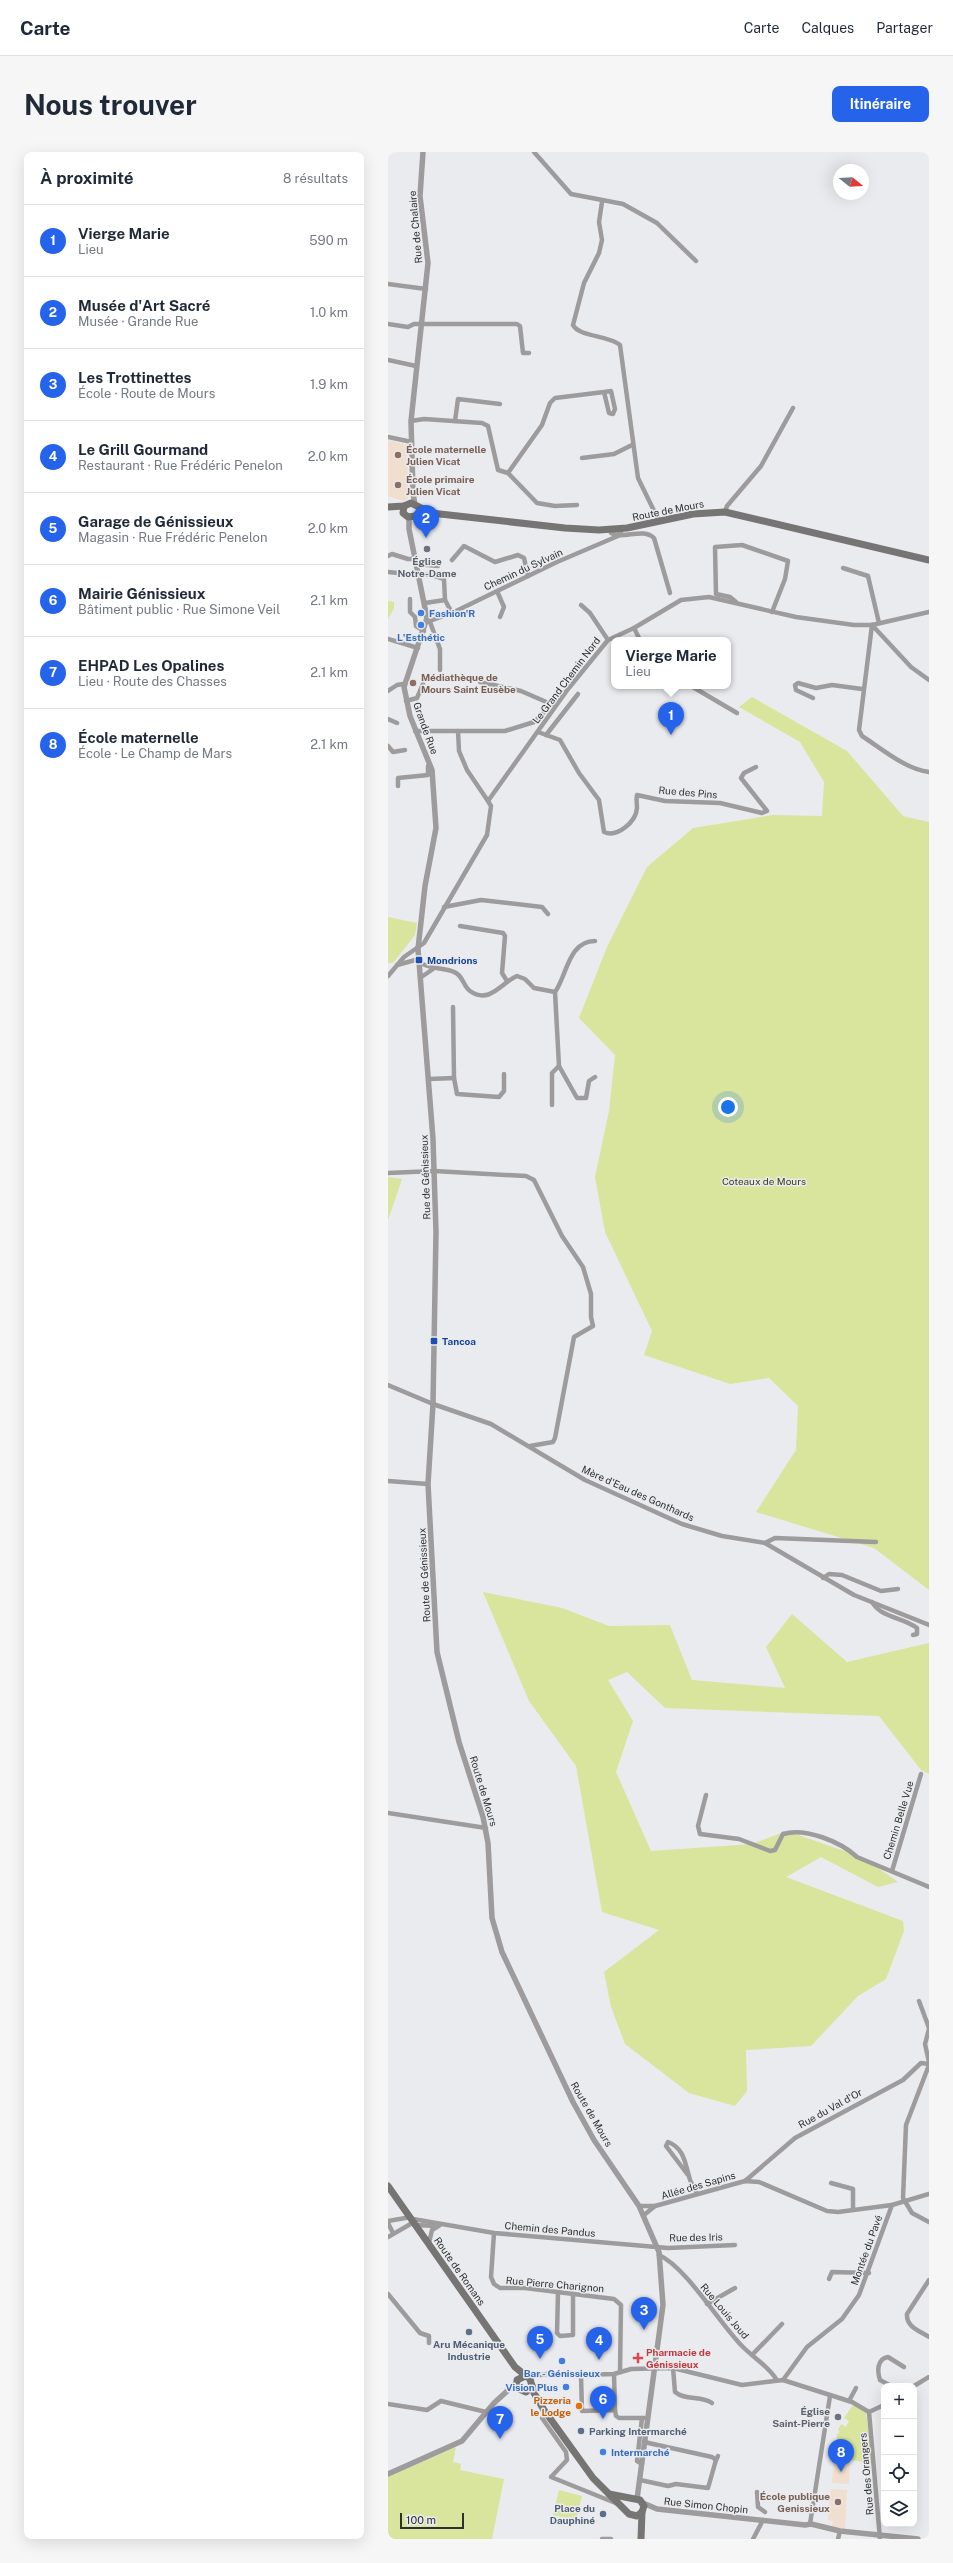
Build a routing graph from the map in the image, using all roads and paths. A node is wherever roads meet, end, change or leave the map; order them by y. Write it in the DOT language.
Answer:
graph roads {
  1 [pos="423,152"];
  2 [pos="534,152"];
  3 [pos="602,202"];
  4 [pos="696,261"];
  5 [pos="388,284"];
  6 [pos="426,289"];
  7 [pos="388,324"];
  8 [pos="421,325"];
  9 [pos="528,353"];
  10 [pos="388,360"];
  11 [pos="416,366"];
  12 [pos="604,392"];
  13 [pos="500,404"];
  14 [pos="793,408"];
  15 [pos="411,421"];
  16 [pos="455,421"];
  17 [pos="388,437"];
  18 [pos="412,442"];
  19 [pos="632,445"];
  20 [pos="582,458"];
  21 [pos="508,473"];
  22 [pos="577,505"];
  23 [pos="410,507"];
  24 [pos="388,508"];
  25 [pos="725,512"];
  26 [pos="431,513"];
  27 [pos="412,517"];
  28 [pos="659,521"];
  29 [pos="626,530"];
  30 [pos="609,531"];
  31 [pos="618,536"];
  32 [pos="610,540"];
  33 [pos="390,555"];
  34 [pos="452,560"];
  35 [pos="929,560"];
  36 [pos="417,562"];
  37 [pos="438,566"];
  38 [pos="842,568"];
  39 [pos="388,572"];
  40 [pos="419,575"];
  41 [pos="528,576"];
  42 [pos="497,592"];
  43 [pos="670,593"];
  44 [pos="410,599"];
  45 [pos="445,600"];
  46 [pos="736,602"];
  47 [pos="425,603"];
  48 [pos="581,605"];
  49 [pos="772,612"];
  50 [pos="929,612"];
  51 [pos="452,613"];
  52 [pos="500,618"];
  53 [pos="429,622"];
  54 [pos="878,623"];
  55 [pos="872,625"];
  56 [pos="634,628"];
  57 [pos="424,631"];
  58 [pos="614,637"];
  59 [pos="638,637"];
  60 [pos="388,639"];
  61 [pos="611,639"];
  62 [pos="608,640"];
  63 [pos="418,648"];
  64 [pos="440,670"];
  65 [pos="929,680"];
  66 [pos="480,682"];
  67 [pos="403,684"];
  68 [pos="423,684"];
  69 [pos="696,689"];
  70 [pos="862,689"];
  71 [pos="388,691"];
  72 [pos="567,692"];
  73 [pos="578,694"];
  74 [pos="813,698"];
  75 [pos="406,701"];
  76 [pos="551,704"];
  77 [pos="737,713"];
  78 [pos="388,719"];
  79 [pos="397,723"];
  80 [pos="415,731"];
  81 [pos="458,731"];
  82 [pos="538,732"];
  83 [pos="546,735"];
  84 [pos="388,746"];
  85 [pos="405,750"];
  86 [pos="429,762"];
  87 [pos="756,767"];
  88 [pos="929,772"];
  89 [pos="398,786"];
  90 [pos="488,801"];
  91 [pos="444,907"];
  92 [pos="548,914"];
  93 [pos="460,926"];
  94 [pos="595,941"];
  95 [pos="418,949"];
  96 [pos="419,961"];
  97 [pos="396,966"];
  98 [pos="433,969"];
  99 [pos="388,976"];
  100 [pos="420,978"];
  101 [pos="508,981"];
  102 [pos="555,992"];
  103 [pos="453,1007"];
  104 [pos="559,1066"];
  105 [pos="504,1074"];
  106 [pos="454,1078"];
  107 [pos="595,1078"];
  108 [pos="429,1079"];
  109 [pos="552,1105"];
  110 [pos="434,1171"];
  111 [pos="388,1173"];
  112 [pos="388,1385"];
  113 [pos="433,1404"];
  114 [pos="530,1446"];
  115 [pos="388,1481"];
  116 [pos="428,1484"];
  117 [pos="876,1542"];
  118 [pos="765,1543"];
  119 [pos="823,1578"];
  120 [pos="898,1589"];
  121 [pos="872,1602"];
  122 [pos="929,1625"];
  123 [pos="913,1635"];
  124 [pos="459,1742"];
  125 [pos="921,1774"];
  126 [pos="706,1795"];
  127 [pos="388,1813"];
  128 [pos="486,1828"];
  129 [pos="892,1871"];
  130 [pos="929,1887"];
  131 [pos="919,2000"];
  132 [pos="929,2029"];
  133 [pos="929,2064"];
  134 [pos="688,2175"];
  135 [pos="745,2181"];
  136 [pos="831,2183"];
  137 [pos="388,2186"];
  138 [pos="697,2194"];
  139 [pos="929,2194"];
  140 [pos="904,2201"];
  141 [pos="892,2205"];
  142 [pos="639,2206"];
  143 [pos="655,2206"];
  144 [pos="853,2208"];
  145 [pos="644,2215"];
  146 [pos="414,2221"];
  147 [pos="388,2222"];
  148 [pos="929,2222"];
  149 [pos="441,2225"];
  150 [pos="436,2226"];
  151 [pos="393,2233"];
  152 [pos="494,2233"];
  153 [pos="388,2237"];
  154 [pos="429,2243"];
  155 [pos="735,2245"];
  156 [pos="657,2246"];
  157 [pos="659,2255"];
  158 [pos="868,2273"];
  159 [pos="829,2279"];
  160 [pos="929,2280"];
  161 [pos="735,2288"];
  162 [pos="558,2292"];
  163 [pos="388,2294"];
  164 [pos="573,2294"];
  165 [pos="707,2304"];
  166 [pos="782,2324"];
  167 [pos="929,2337"];
  168 [pos="429,2343"];
  169 [pos="752,2355"];
  170 [pos="515,2367"];
  171 [pos="904,2367"];
  172 [pos="673,2368"];
  173 [pos="653,2369"];
  174 [pos="620,2372"];
  175 [pos="547,2374"];
  176 [pos="614,2374"];
  177 [pos="581,2376"];
  178 [pos="527,2377"];
  179 [pos="929,2377"];
  180 [pos="780,2379"];
  181 [pos="517,2382"];
  182 [pos="886,2383"];
  183 [pos="917,2384"];
  184 [pos="532,2385"];
  185 [pos="856,2388"];
  186 [pos="524,2392"];
  187 [pos="503,2394"];
  188 [pos="830,2396"];
  189 [pos="849,2401"];
  190 [pos="712,2403"];
  191 [pos="388,2404"];
  192 [pos="881,2406"];
  193 [pos="615,2410"];
  194 [pos="546,2411"];
  195 [pos="486,2412"];
  196 [pos="869,2412"];
  197 [pos="644,2418"];
  198 [pos="644,2442"];
  199 [pos="642,2464"];
  200 [pos="388,2474"];
  201 [pos="640,2480"];
  202 [pos="757,2492"];
  203 [pos="609,2494"];
  204 [pos="637,2500"];
  205 [pos="624,2507"];
  206 [pos="657,2509"];
  207 [pos="642,2512"];
  208 [pos="765,2512"];
  209 [pos="634,2516"];
  210 [pos="765,2520"];
  211 [pos="810,2524"];
  212 [pos="642,2530"];
  213 [pos="840,2531"];
  214 [pos="880,2537"];
  215 [pos="602,2539"];
  216 [pos="611,2539"];
  217 [pos="641,2539"];
  218 [pos="753,2539"];
  219 [pos="838,2539"];
  220 [pos="918,2539"];
  1 -- 6 [label="street, Rue de Chalaire"];
  2 -- 3 [label="street"];
  3 -- 4 [label="street"];
  3 -- 19 [label="street"];
  5 -- 6 [label="street"];
  6 -- 8 [label="street, Rue de Chalaire"];
  7 -- 8 [label="street"];
  8 -- 9 [label="street"];
  8 -- 11 [label="street, Rue de Chalaire"];
  10 -- 11 [label="street"];
  11 -- 15 [label="street, Rue de Chalaire"];
  12 -- 12 [label="street"];
  12 -- 21 [label="street"];
  13 -- 16 [label="street"];
  14 -- 25 [label="street"];
  15 -- 16 [label="street"];
  15 -- 18 [label="street, Rue de Chalaire"];
  16 -- 21 [label="street"];
  17 -- 18 [label="street"];
  18 -- 23 [label="street, Rue de Chalaire"];
  19 -- 20 [label="street"];
  19 -- 28 [label="street"];
  21 -- 22 [label="street"];
  23 -- 24 [label="main road"];
  23 -- 26 [label="main road, Route de Mours"];
  23 -- 27 [label="main road"];
  23 -- 27 [label="main road"];
  25 -- 28 [label="main road, Route de Mours"];
  25 -- 35 [label="main road, Route de Mours"];
  26 -- 27 [label="main road, Route de Mours"];
  26 -- 30 [label="main road, Route de Mours"];
  27 -- 36 [label="street"];
  28 -- 29 [label="main road, Route de Mours"];
  29 -- 30 [label="main road, Route de Mours"];
  29 -- 31 [label="street"];
  29 -- 43 [label="street"];
  30 -- 31 [label="street"];
  30 -- 32 [label="street"];
  31 -- 32 [label="street, Chemin du Sylvain"];
  32 -- 41 [label="street, Chemin du Sylvain"];
  33 -- 36 [label="street"];
  34 -- 41 [label="street"];
  36 -- 37 [label="street"];
  36 -- 40 [label="street"];
  38 -- 54 [label="street"];
  39 -- 40 [label="street"];
  40 -- 45 [label="street"];
  40 -- 47 [label="street"];
  41 -- 42 [label="street, Chemin du Sylvain"];
  42 -- 51 [label="street, Chemin du Sylvain"];
  42 -- 52 [label="street"];
  44 -- 57 [label="street"];
  45 -- 47 [label="street"];
  45 -- 51 [label="street"];
  46 -- 49 [label="street, Le Grand Chemin Nord"];
  46 -- 49 [label="street"];
  46 -- 56 [label="street, Le Grand Chemin Nord"];
  47 -- 53 [label="street"];
  48 -- 62 [label="street"];
  49 -- 55 [label="street, Le Grand Chemin Nord"];
  50 -- 54 [label="street"];
  51 -- 53 [label="street, Chemin du Sylvain"];
  53 -- 57 [label="street"];
  53 -- 64 [label="street"];
  54 -- 55 [label="street"];
  55 -- 65 [label="street"];
  55 -- 70 [label="street"];
  56 -- 58 [label="street, Le Grand Chemin Nord"];
  56 -- 59 [label="street"];
  57 -- 63 [label="street"];
  60 -- 63 [label="street"];
  61 -- 62 [label="street, Le Grand Chemin Nord"];
  62 -- 72 [label="street, Le Grand Chemin Nord"];
  63 -- 67 [label="street"];
  66 -- 76 [label="street"];
  67 -- 71 [label="street"];
  67 -- 75 [label="street, Grande Rue"];
  68 -- 75 [label="street"];
  69 -- 77 [label="street"];
  70 -- 74 [label="street"];
  70 -- 88 [label="street"];
  72 -- 76 [label="street"];
  72 -- 82 [label="street, Le Grand Chemin Nord"];
  73 -- 83 [label="street"];
  75 -- 80 [label="street, Grande Rue"];
  76 -- 81 [label="street"];
  78 -- 79 [label="street"];
  80 -- 81 [label="street"];
  80 -- 86 [label="street, Grande Rue"];
  81 -- 90 [label="street"];
  82 -- 83 [label="street, Rue des Pins"];
  82 -- 90 [label="street, Le Grand Chemin Nord"];
  83 -- 87 [label="street, Rue des Pins"];
  84 -- 85 [label="street"];
  86 -- 89 [label="street"];
  86 -- 95 [label="street, Grande Rue"];
  90 -- 91 [label="street"];
  91 -- 92 [label="street"];
  91 -- 95 [label="street"];
  93 -- 101 [label="street"];
  94 -- 102 [label="street"];
  95 -- 96 [label="street, Rue de Génissieux"];
  95 -- 97 [label="street"];
  96 -- 97 [label="street"];
  96 -- 98 [label="street"];
  96 -- 100 [label="street, Rue de Génissieux"];
  97 -- 99 [label="street"];
  98 -- 100 [label="street"];
  98 -- 101 [label="street"];
  100 -- 108 [label="street, Rue de Génissieux"];
  101 -- 102 [label="street"];
  102 -- 104 [label="street"];
  103 -- 106 [label="street"];
  104 -- 107 [label="street"];
  104 -- 109 [label="street"];
  105 -- 106 [label="street"];
  106 -- 108 [label="street"];
  108 -- 110 [label="street, Rue de Génissieux"];
  110 -- 111 [label="street"];
  110 -- 113 [label="street, Rue de Génissieux"];
  110 -- 114 [label="street"];
  112 -- 113 [label="street, Mère d'Eau des Gonthards"];
  113 -- 114 [label="street, Mère d'Eau des Gonthards"];
  113 -- 116 [label="street, Route de Génissieux"];
  114 -- 118 [label="street, Mère d'Eau des Gonthards"];
  115 -- 116 [label="street"];
  116 -- 124 [label="street, Route de Génissieux"];
  117 -- 118 [label="street"];
  118 -- 119 [label="street, Mère d'Eau des Gonthards"];
  119 -- 120 [label="street"];
  119 -- 121 [label="street, Mère d'Eau des Gonthards"];
  121 -- 122 [label="street, Mère d'Eau des Gonthards"];
  121 -- 123 [label="street"];
  124 -- 128 [label="street, Route de Mours"];
  125 -- 129 [label="street, Chemin Belle Vue"];
  126 -- 129 [label="street"];
  127 -- 128 [label="street"];
  128 -- 142 [label="street, Route de Mours"];
  129 -- 130 [label="street"];
  131 -- 132 [label="street"];
  132 -- 133 [label="street"];
  133 -- 135 [label="street, Rue du Val d'Or"];
  133 -- 140 [label="street"];
  134 -- 134 [label="street"];
  134 -- 138 [label="street"];
  135 -- 138 [label="street, Allée des Sapins"];
  135 -- 144 [label="street"];
  136 -- 144 [label="street"];
  137 -- 146 [label="main road, Route de Romans"];
  138 -- 143 [label="street, Allée des Sapins"];
  139 -- 140 [label="street, Montée du Pavé"];
  140 -- 141 [label="street, Montée du Pavé"];
  140 -- 148 [label="street"];
  141 -- 144 [label="street"];
  141 -- 158 [label="street, Montée du Pavé"];
  142 -- 143 [label="street, Allée des Sapins"];
  142 -- 145 [label="street, Route de Mours"];
  143 -- 145 [label="street, Allée des Sapins"];
  145 -- 156 [label="street, Route de Mours"];
  146 -- 147 [label="street"];
  146 -- 149 [label="street, Chemin des Pandus"];
  146 -- 150 [label="street, Chemin des Pandus"];
  146 -- 151 [label="street"];
  146 -- 154 [label="main road, Route de Romans"];
  147 -- 151 [label="street"];
  149 -- 150 [label="street, Chemin des Pandus"];
  149 -- 152 [label="street, Chemin des Pandus"];
  150 -- 154 [label="street"];
  151 -- 153 [label="street"];
  152 -- 156 [label="street, Chemin des Pandus"];
  152 -- 162 [label="street, Rue Pierre Charignon"];
  154 -- 170 [label="main road, Route de Romans"];
  155 -- 156 [label="street, Rue des Iris"];
  156 -- 157 [label="street, Route de Mours"];
  157 -- 165 [label="street, Rue Louis Joud"];
  157 -- 173 [label="street, Route de Mours"];
  158 -- 159 [label="street"];
  158 -- 180 [label="street, Montée du Pavé"];
  160 -- 167 [label="street"];
  161 -- 165 [label="street"];
  162 -- 164 [label="street, Rue Pierre Charignon"];
  162 -- 164 [label="street"];
  163 -- 168 [label="street"];
  164 -- 174 [label="street, Rue Pierre Charignon"];
  165 -- 169 [label="street, Rue Louis Joud"];
  166 -- 169 [label="street"];
  169 -- 180 [label="street, Rue Louis Joud"];
  170 -- 178 [label="main road, Route de Romans"];
  170 -- 181 [label="main road, Route de Romans"];
  171 -- 182 [label="street"];
  172 -- 173 [label="street"];
  172 -- 180 [label="street"];
  172 -- 190 [label="street"];
  173 -- 174 [label="street"];
  173 -- 197 [label="street, Route de Mours"];
  174 -- 176 [label="street"];
  175 -- 177 [label="street"];
  175 -- 178 [label="street"];
  175 -- 184 [label="street"];
  176 -- 177 [label="street"];
  176 -- 193 [label="street"];
  177 -- 193 [label="street"];
  178 -- 181 [label="main road"];
  178 -- 184 [label="main road, Route de Romans"];
  179 -- 183 [label="street"];
  180 -- 188 [label="street"];
  181 -- 186 [label="main road"];
  181 -- 187 [label="street"];
  184 -- 186 [label="main road"];
  184 -- 194 [label="main road"];
  185 -- 189 [label="street"];
  186 -- 187 [label="street"];
  186 -- 194 [label="main road"];
  187 -- 195 [label="street"];
  188 -- 189 [label="street"];
  188 -- 211 [label="street"];
  189 -- 196 [label="street"];
  191 -- 195 [label="street"];
  192 -- 196 [label="street"];
  193 -- 197 [label="street"];
  194 -- 203 [label="main road"];
  194 -- 205 [label="street"];
  195 -- 200 [label="street"];
  196 -- 214 [label="street, Rue des Orangers"];
  197 -- 198 [label="street, Route de Mours"];
  197 -- 199 [label="street"];
  198 -- 199 [label="street, Route de Mours"];
  198 -- 201 [label="street"];
  199 -- 201 [label="street, Route de Mours"];
  201 -- 204 [label="street, Route de Mours"];
  202 -- 208 [label="street"];
  203 -- 204 [label="main road"];
  203 -- 205 [label="main road"];
  204 -- 205 [label="main road"];
  204 -- 206 [label="street, Rue Simon Chopin"];
  204 -- 207 [label="main road"];
  205 -- 209 [label="main road"];
  206 -- 207 [label="street, Rue Simon Chopin"];
  206 -- 210 [label="street, Rue Simon Chopin"];
  207 -- 209 [label="main road"];
  207 -- 212 [label="main road"];
  209 -- 212 [label="main road"];
  210 -- 211 [label="street, Rue Simon Chopin"];
  210 -- 218 [label="street"];
  211 -- 213 [label="street, Rue Simon Chopin"];
  212 -- 217 [label="main road"];
  213 -- 214 [label="street, Rue Simon Chopin"];
  213 -- 219 [label="street"];
  214 -- 220 [label="street, Rue Simon Chopin"];
  215 -- 216 [label="street"];
}
